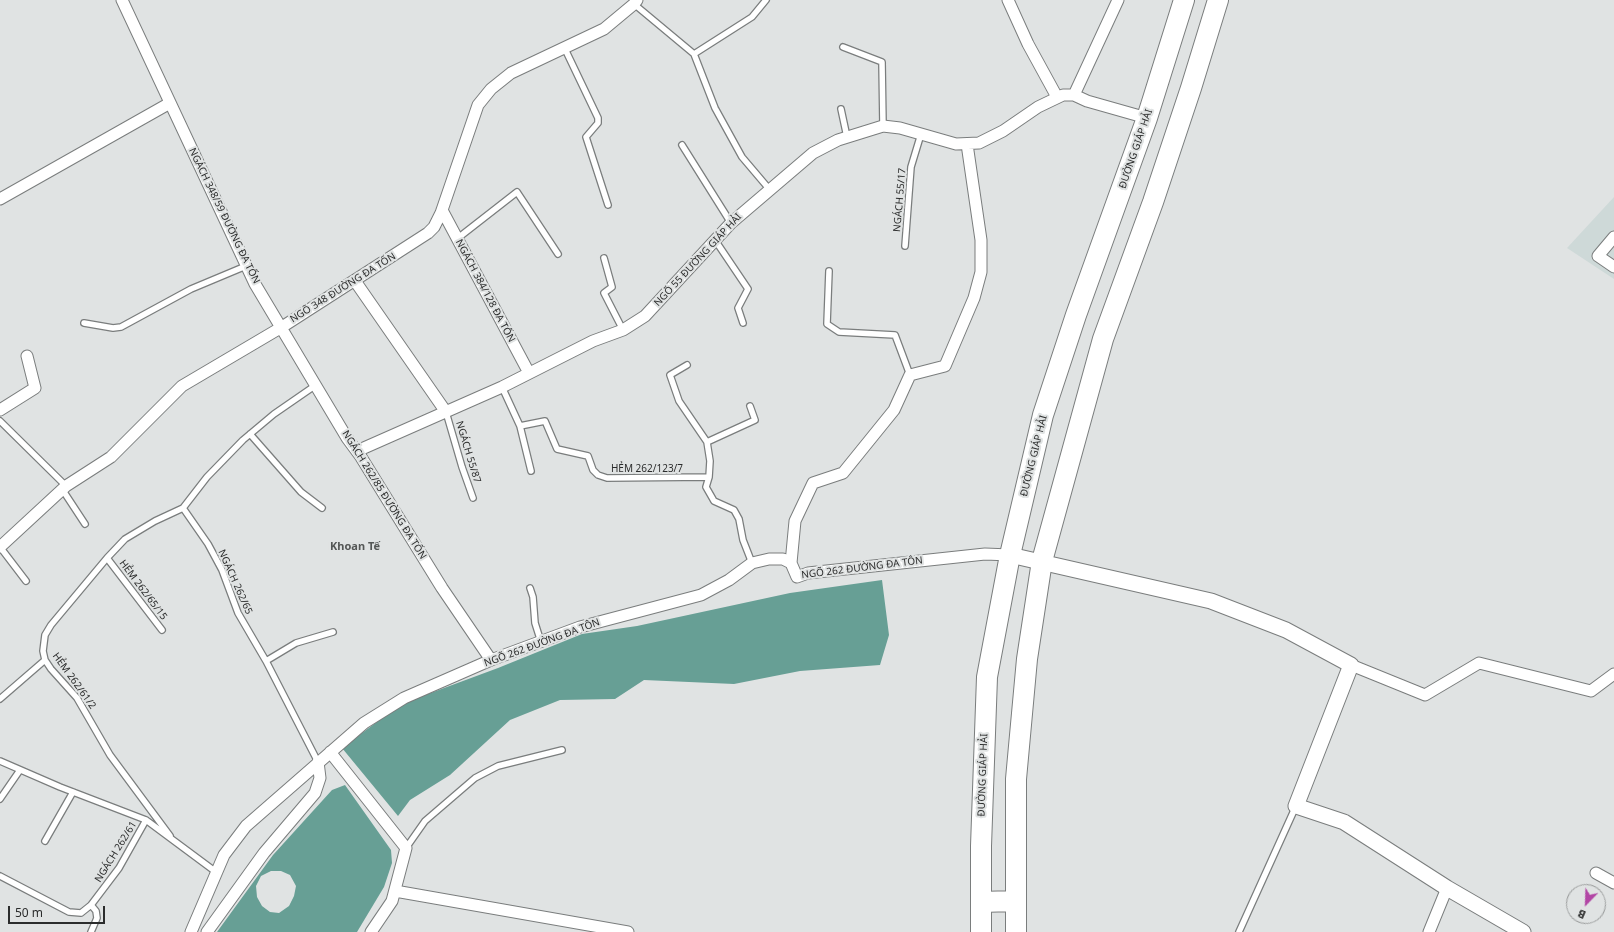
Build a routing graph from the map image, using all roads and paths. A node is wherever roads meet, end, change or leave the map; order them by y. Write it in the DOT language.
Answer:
graph roads {
  1 [pos="122,0"];
  2 [pos="766,0"];
  3 [pos="1008,0"];
  4 [pos="1118,0"];
  5 [pos="1184,0"];
  6 [pos="1218,0"];
  7 [pos="636,2"];
  8 [pos="1174,31"];
  9 [pos="1206,38"];
  10 [pos="843,47"];
  11 [pos="565,49"];
  12 [pos="694,54"];
  13 [pos="1074,95"];
  14 [pos="1057,97"];
  15 [pos="170,103"];
  16 [pos="841,109"];
  17 [pos="1147,118"];
  18 [pos="883,126"];
  19 [pos="921,134"];
  20 [pos="847,136"];
  21 [pos="967,144"];
  22 [pos="682,145"];
  23 [pos="770,190"];
  24 [pos="1121,191"];
  25 [pos="0,199"];
  26 [pos="1153,202"];
  27 [pos="608,205"];
  28 [pos="442,210"];
  29 [pos="731,224"];
  30 [pos="1614,237"];
  31 [pos="458,238"];
  32 [pos="715,240"];
  33 [pos="904,246"];
  34 [pos="558,254"];
  35 [pos="604,258"];
  36 [pos="246,266"];
  37 [pos="1614,267"];
  38 [pos="829,271"];
  39 [pos="355,281"];
  40 [pos="84,323"];
  41 [pos="743,323"];
  42 [pos="282,327"];
  43 [pos="623,330"];
  44 [pos="27,356"];
  45 [pos="687,365"];
  46 [pos="528,373"];
  47 [pos="910,375"];
  48 [pos="316,385"];
  49 [pos="502,387"];
  50 [pos="750,406"];
  51 [pos="0,410"];
  52 [pos="446,412"];
  53 [pos="0,421"];
  54 [pos="520,426"];
  55 [pos="250,434"];
  56 [pos="707,442"];
  57 [pos="357,451"];
  58 [pos="531,471"];
  59 [pos="709,477"];
  60 [pos="64,487"];
  61 [pos="473,498"];
  62 [pos="183,508"];
  63 [pos="322,508"];
  64 [pos="86,524"];
  65 [pos="0,547"];
  66 [pos="1010,555"];
  67 [pos="107,558"];
  68 [pos="1042,561"];
  69 [pos="752,563"];
  70 [pos="791,563"];
  71 [pos="26,581"];
  72 [pos="530,588"];
  73 [pos="162,630"];
  74 [pos="333,632"];
  75 [pos="541,642"];
  76 [pos="45,660"];
  77 [pos="491,660"];
  78 [pos="266,661"];
  79 [pos="1350,665"];
  80 [pos="1614,674"];
  81 [pos="0,698"];
  82 [pos="562,750"];
  83 [pos="330,752"];
  84 [pos="0,761"];
  85 [pos="318,762"];
  86 [pos="20,770"];
  87 [pos="73,792"];
  88 [pos="0,799"];
  89 [pos="1296,806"];
  90 [pos="146,820"];
  91 [pos="170,836"];
  92 [pos="45,841"];
  93 [pos="406,848"];
  94 [pos="216,872"];
  95 [pos="1596,873"];
  96 [pos="0,876"];
  97 [pos="1614,883"];
  98 [pos="1446,888"];
  99 [pos="395,891"];
  100 [pos="1014,901"];
  101 [pos="982,902"];
  102 [pos="92,905"];
  103 [pos="91,932"];
  104 [pos="191,932"];
  105 [pos="207,932"];
  106 [pos="371,932"];
  107 [pos="628,932"];
  108 [pos="981,932"];
  109 [pos="1016,932"];
  110 [pos="1239,932"];
  111 [pos="1429,932"];
  112 [pos="1522,932"];
  1 -- 15 [label="street, NGÁCH 348/59 ĐƯỜNG ĐA TỐN"];
  2 -- 12 [label="lane"];
  3 -- 14 [label="street"];
  4 -- 13 [label="street"];
  5 -- 8 [label="highway, ĐƯỜNG GIÁP HẢI"];
  6 -- 9 [label="highway"];
  7 -- 11 [label="street, NGÕ 348 ĐƯỜNG ĐA TỐN"];
  7 -- 12 [label="lane"];
  8 -- 9 [label="highway"];
  8 -- 17 [label="highway, ĐƯỜNG GIÁP HẢI"];
  9 -- 26 [label="highway"];
  10 -- 18 [label="lane"];
  11 -- 27 [label="lane"];
  11 -- 28 [label="street, NGÕ 348 ĐƯỜNG ĐA TỐN"];
  12 -- 23 [label="lane"];
  13 -- 14 [label="street, NGÕ 55 ĐƯỜNG GIÁP HẢI"];
  13 -- 17 [label="street, NGÕ 55 ĐƯỜNG GIÁP HẢI"];
  14 -- 21 [label="street, NGÕ 55 ĐƯỜNG GIÁP HẢI"];
  15 -- 25 [label="street"];
  15 -- 36 [label="street, NGÁCH 348/59 ĐƯỜNG ĐA TỐN"];
  16 -- 20 [label="lane"];
  17 -- 24 [label="highway, ĐƯỜNG GIÁP HẢI"];
  18 -- 19 [label="street, NGÕ 55 ĐƯỜNG GIÁP HẢI"];
  18 -- 20 [label="street, NGÕ 55 ĐƯỜNG GIÁP HẢI"];
  19 -- 21 [label="street, NGÕ 55 ĐƯỜNG GIÁP HẢI"];
  19 -- 33 [label="lane, NGÁCH 55/17"];
  20 -- 23 [label="street, NGÕ 55 ĐƯỜNG GIÁP HẢI"];
  21 -- 47 [label="street"];
  22 -- 29 [label="lane"];
  23 -- 29 [label="street, NGÕ 55 ĐƯỜNG GIÁP HẢI"];
  24 -- 26 [label="highway"];
  24 -- 66 [label="highway, ĐƯỜNG GIÁP HẢI"];
  26 -- 68 [label="highway"];
  28 -- 31 [label="street, NGÁCH 384/128 ĐA TỐN"];
  28 -- 39 [label="street, NGÕ 348 ĐƯỜNG ĐA TỐN"];
  29 -- 32 [label="street, NGÕ 55 ĐƯỜNG GIÁP HẢI"];
  30 -- 37 [label="street"];
  31 -- 34 [label="lane"];
  31 -- 46 [label="street, NGÁCH 384/128 ĐA TỐN"];
  32 -- 41 [label="lane"];
  32 -- 43 [label="street, NGÕ 55 ĐƯỜNG GIÁP HẢI"];
  35 -- 43 [label="lane"];
  36 -- 40 [label="lane"];
  36 -- 42 [label="street, NGÁCH 348/59 ĐƯỜNG ĐA TỐN"];
  38 -- 47 [label="lane"];
  39 -- 42 [label="street, NGÕ 348 ĐƯỜNG ĐA TỐN"];
  39 -- 52 [label="street"];
  42 -- 48 [label="street, NGÁCH 262/85 ĐƯỜNG ĐA TỐN"];
  42 -- 60 [label="street, NGÕ 348 ĐƯỜNG ĐA TỐN"];
  43 -- 46 [label="street, NGÕ 55 ĐƯỜNG GIÁP HẢI"];
  44 -- 51 [label="street"];
  45 -- 56 [label="lane"];
  46 -- 49 [label="street, NGÕ 55 ĐƯỜNG GIÁP HẢI"];
  47 -- 70 [label="street"];
  48 -- 55 [label="lane"];
  48 -- 57 [label="street, NGÁCH 262/85 ĐƯỜNG ĐA TỐN"];
  49 -- 52 [label="street, NGÕ 55 ĐƯỜNG GIÁP HẢI"];
  49 -- 54 [label="lane"];
  50 -- 56 [label="lane"];
  52 -- 57 [label="street, NGÕ 55 ĐƯỜNG GIÁP HẢI"];
  52 -- 61 [label="lane, NGÁCH 55/87"];
  53 -- 60 [label="lane"];
  54 -- 58 [label="lane"];
  54 -- 59 [label="lane, HẺM 262/123/7"];
  55 -- 62 [label="lane"];
  55 -- 63 [label="lane"];
  56 -- 59 [label="lane"];
  57 -- 77 [label="street, NGÁCH 262/85 ĐƯỜNG ĐA TỐN"];
  59 -- 69 [label="lane"];
  60 -- 64 [label="lane"];
  60 -- 65 [label="street, NGÕ 348 ĐƯỜNG ĐA TỐN"];
  62 -- 67 [label="lane, HẺM 262/65/15"];
  62 -- 78 [label="lane, NGÁCH 262/65"];
  65 -- 71 [label="lane"];
  66 -- 68 [label="street"];
  66 -- 70 [label="street, NGÕ 262 ĐƯỜNG ĐA TÔN"];
  66 -- 101 [label="highway, ĐƯỜNG GIÁP HẢI"];
  67 -- 73 [label="lane, HẺM 262/65/15"];
  67 -- 76 [label="lane, HẺM 262/61/2"];
  68 -- 79 [label="street"];
  68 -- 100 [label="highway"];
  69 -- 70 [label="street, NGÕ 262 ĐƯỜNG ĐA TÔN"];
  69 -- 75 [label="street, NGÕ 262 ĐƯỜNG ĐA TÔN"];
  72 -- 75 [label="lane"];
  74 -- 78 [label="lane"];
  75 -- 77 [label="street, NGÕ 262 ĐƯỜNG ĐA TÔN"];
  76 -- 81 [label="lane"];
  76 -- 91 [label="lane, HẺM 262/61/2"];
  77 -- 83 [label="street, NGÕ 262 ĐƯỜNG ĐA TÔN"];
  78 -- 85 [label="lane, NGÁCH 262/65"];
  79 -- 80 [label="street"];
  79 -- 89 [label="street"];
  82 -- 93 [label="lane"];
  83 -- 85 [label="street, NGÕ 262 ĐƯỜNG ĐA TÔN"];
  83 -- 93 [label="street"];
  84 -- 86 [label="lane"];
  85 -- 94 [label="street, NGÕ 262 ĐƯỜNG ĐA TÔN"];
  85 -- 105 [label="street"];
  86 -- 87 [label="lane"];
  86 -- 88 [label="lane"];
  87 -- 90 [label="lane"];
  87 -- 92 [label="lane"];
  89 -- 98 [label="street"];
  89 -- 110 [label="lane"];
  90 -- 91 [label="lane, NGÁCH 262/61"];
  90 -- 102 [label="lane, NGÁCH 262/61"];
  91 -- 94 [label="lane, NGÁCH 262/61"];
  93 -- 99 [label="street"];
  94 -- 104 [label="street, NGÕ 262 ĐƯỜNG ĐA TÔN"];
  95 -- 97 [label="street"];
  96 -- 102 [label="lane, NGÁCH 262/61"];
  98 -- 111 [label="street"];
  98 -- 112 [label="street"];
  99 -- 106 [label="street"];
  99 -- 107 [label="street"];
  100 -- 101 [label="highway"];
  100 -- 109 [label="highway"];
  101 -- 108 [label="highway, ĐƯỜNG GIÁP HẢI"];
  102 -- 103 [label="lane"];
}
